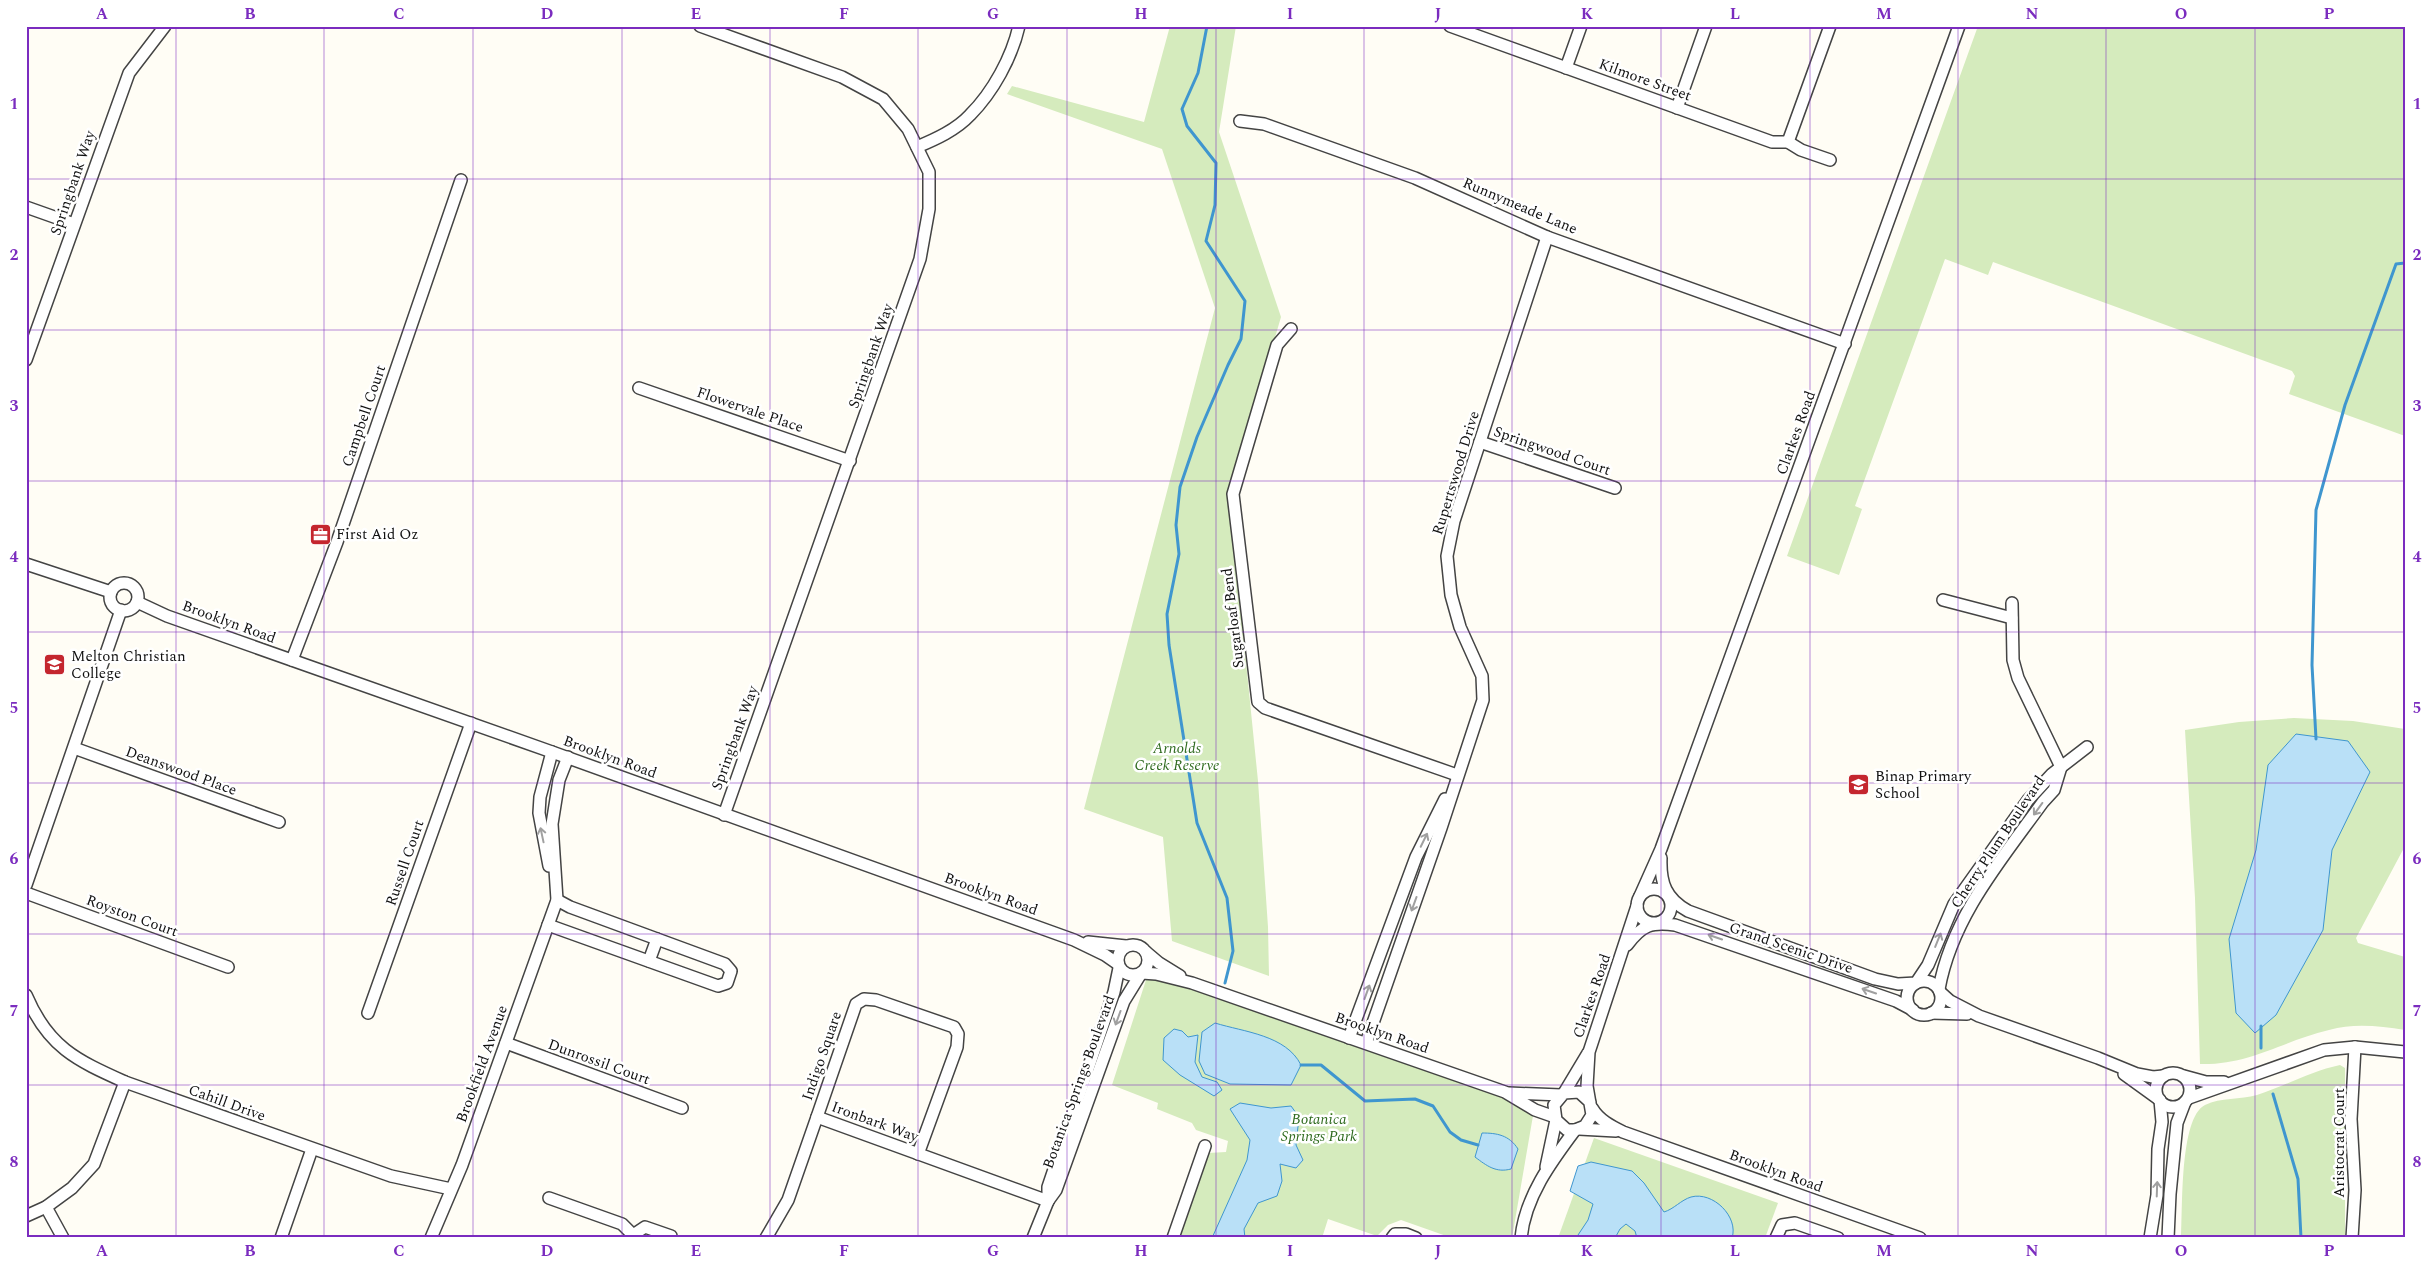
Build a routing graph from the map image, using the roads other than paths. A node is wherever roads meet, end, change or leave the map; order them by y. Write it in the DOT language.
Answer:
graph roads {
  1 [pos="165,26"];
  2 [pos="700,26"];
  3 [pos="1020,26"];
  4 [pos="1450,26"];
  5 [pos="1581,26"];
  6 [pos="1706,26"];
  7 [pos="1830,26"];
  8 [pos="1959,26"];
  9 [pos="1566,68"];
  10 [pos="1677,108"];
  11 [pos="1240,121"];
  12 [pos="1788,142"];
  13 [pos="917,147"];
  14 [pos="1830,160"];
  15 [pos="460,180"];
  16 [pos="26,207"];
  17 [pos="74,224"];
  18 [pos="1547,238"];
  19 [pos="1290,330"];
  20 [pos="1844,344"];
  21 [pos="26,360"];
  22 [pos="639,388"];
  23 [pos="1480,442"];
  24 [pos="850,461"];
  25 [pos="1615,488"];
  26 [pos="26,564"];
  27 [pos="111,592"];
  28 [pos="1943,600"];
  29 [pos="137,602"];
  30 [pos="2012,603"];
  31 [pos="121,610"];
  32 [pos="2012,618"];
  33 [pos="292,660"];
  34 [pos="471,723"];
  35 [pos="2088,747"];
  36 [pos="74,748"];
  37 [pos="552,752"];
  38 [pos="568,757"];
  39 [pos="2061,767"];
  40 [pos="1457,775"];
  41 [pos="540,797"];
  42 [pos="555,798"];
  43 [pos="724,815"];
  44 [pos="279,822"];
  45 [pos="1661,849"];
  46 [pos="26,885"];
  47 [pos="26,893"];
  48 [pos="1667,895"];
  49 [pos="557,900"];
  50 [pos="1639,901"];
  51 [pos="1655,923"];
  52 [pos="1392,924"];
  53 [pos="548,925"];
  54 [pos="1405,929"];
  55 [pos="657,939"];
  56 [pos="1074,940"];
  57 [pos="1126,946"];
  58 [pos="1144,949"];
  59 [pos="1624,950"];
  60 [pos="649,961"];
  61 [pos="1118,966"];
  62 [pos="228,967"];
  63 [pos="1141,974"];
  64 [pos="1192,983"];
  65 [pos="1916,983"];
  66 [pos="1940,990"];
  67 [pos="26,995"];
  68 [pos="1913,1010"];
  69 [pos="368,1013"];
  70 [pos="1931,1014"];
  71 [pos="1979,1016"];
  72 [pos="1349,1038"];
  73 [pos="506,1043"];
  74 [pos="1366,1044"];
  75 [pos="2355,1047"];
  76 [pos="1589,1052"];
  77 [pos="2405,1052"];
  78 [pos="2098,1058"];
  79 [pos="2163,1076"];
  80 [pos="2184,1076"];
  81 [pos="2248,1078"];
  82 [pos="125,1082"];
  83 [pos="1505,1092"];
  84 [pos="1563,1094"];
  85 [pos="2160,1100"];
  86 [pos="2187,1100"];
  87 [pos="1591,1105"];
  88 [pos="682,1108"];
  89 [pos="816,1117"];
  90 [pos="1555,1119"];
  91 [pos="1577,1130"];
  92 [pos="1623,1132"];
  93 [pos="1205,1146"];
  94 [pos="312,1149"];
  95 [pos="918,1154"];
  96 [pos="1546,1169"];
  97 [pos="451,1189"];
  98 [pos="549,1198"];
  99 [pos="1048,1201"];
  100 [pos="46,1207"];
  101 [pos="26,1216"];
  102 [pos="1519,1235"];
  103 [pos="633,1236"];
  104 [pos="670,1236"];
  105 [pos="63,1238"];
  106 [pos="281,1238"];
  107 [pos="431,1238"];
  108 [pos="766,1238"];
  109 [pos="1033,1238"];
  110 [pos="1174,1238"];
  111 [pos="1392,1238"];
  112 [pos="1416,1238"];
  113 [pos="1776,1238"];
  114 [pos="1838,1238"];
  115 [pos="1920,1238"];
  116 [pos="2150,1238"];
  117 [pos="2168,1238"];
  118 [pos="2352,1238"];
  1 -- 17 [label="street, Springbank Way"];
  2 -- 13 [label="street, Springbank Way"];
  3 -- 13 [label="street"];
  4 -- 9 [label="street, Kilmore Street"];
  5 -- 9 [label="street"];
  6 -- 10 [label="street"];
  7 -- 12 [label="street"];
  8 -- 20 [label="street, Clarkes Road"];
  9 -- 10 [label="street, Kilmore Street"];
  10 -- 12 [label="street, Kilmore Street"];
  11 -- 18 [label="street, Runnymeade Lane"];
  12 -- 14 [label="street, Kilmore Street"];
  13 -- 24 [label="street, Springbank Way"];
  15 -- 33 [label="street, Campbell Court"];
  16 -- 17 [label="street"];
  17 -- 21 [label="street, Springbank Way"];
  18 -- 20 [label="street, Runnymeade Lane"];
  18 -- 23 [label="street, Rupertswood Drive"];
  19 -- 40 [label="street, Sugarloaf Bend"];
  20 -- 45 [label="street, Clarkes Road"];
  22 -- 24 [label="street, Flowervale Place"];
  23 -- 25 [label="street, Springwood Court"];
  23 -- 40 [label="street, Rupertswood Drive"];
  24 -- 43 [label="street, Springbank Way"];
  26 -- 27 [label="street"];
  27 -- 29 [label="street"];
  27 -- 31 [label="street"];
  28 -- 32 [label="street"];
  29 -- 31 [label="street"];
  29 -- 33 [label="street, Brooklyn Road"];
  30 -- 32 [label="street"];
  31 -- 36 [label="street"];
  32 -- 39 [label="street"];
  33 -- 34 [label="street, Brooklyn Road"];
  34 -- 37 [label="street, Brooklyn Road"];
  34 -- 69 [label="street, Russell Court"];
  35 -- 39 [label="street, Cherry Plum Boulevard"];
  36 -- 44 [label="street, Deanswood Place"];
  36 -- 46 [label="street"];
  37 -- 38 [label="street, Brooklyn Road"];
  37 -- 41 [label="street"];
  38 -- 42 [label="street, Brookfield Avenue"];
  38 -- 43 [label="street, Brooklyn Road"];
  65 -- 39 [label="street, Cherry Plum Boulevard, one-way"];
  39 -- 66 [label="street, Cherry Plum Boulevard, one-way"];
  52 -- 40 [label="street, Rupertswood Drive, one-way"];
  40 -- 54 [label="street, Rupertswood Drive, one-way"];
  41 -- 42 [label="street"];
  49 -- 41 [label="street, one-way"];
  42 -- 49 [label="street, Brookfield Avenue"];
  43 -- 56 [label="street, Brooklyn Road"];
  45 -- 48 [label="street, Clarkes Road"];
  45 -- 50 [label="street, Clarkes Road"];
  47 -- 62 [label="street, Royston Court"];
  48 -- 50 [label="street"];
  48 -- 51 [label="street, Clarkes Road"];
  48 -- 65 [label="street, Grand Scenic Drive"];
  49 -- 53 [label="street, Brookfield Avenue"];
  49 -- 55 [label="street"];
  50 -- 51 [label="street"];
  50 -- 59 [label="street, Clarkes Road"];
  51 -- 59 [label="street, Clarkes Road"];
  68 -- 51 [label="street, Grand Scenic Drive, one-way"];
  52 -- 54 [label="street"];
  72 -- 52 [label="street, Rupertswood Drive, one-way"];
  53 -- 60 [label="street"];
  53 -- 73 [label="street, Brookfield Avenue"];
  54 -- 74 [label="street, Rupertswood Drive"];
  55 -- 60 [label="street"];
  55 -- 60 [label="street"];
  56 -- 57 [label="street, Brooklyn Road"];
  56 -- 61 [label="street, Brooklyn Road"];
  57 -- 58 [label="street"];
  57 -- 61 [label="street"];
  58 -- 63 [label="street"];
  58 -- 64 [label="street, Brooklyn Road"];
  59 -- 76 [label="street, Clarkes Road"];
  61 -- 63 [label="street"];
  61 -- 99 [label="street, Botanica Springs Boulevard"];
  63 -- 64 [label="street, Brooklyn Road"];
  63 -- 99 [label="street, Botanica Springs Boulevard, one-way"];
  64 -- 72 [label="street, Brooklyn Road"];
  65 -- 66 [label="street, Grand Scenic Drive"];
  65 -- 68 [label="street"];
  66 -- 70 [label="street"];
  66 -- 71 [label="street, Grand Scenic Drive"];
  67 -- 82 [label="street, Cahill Drive"];
  68 -- 70 [label="street, Grand Scenic Drive"];
  70 -- 71 [label="street, Grand Scenic Drive"];
  71 -- 78 [label="street, Grand Scenic Drive"];
  72 -- 74 [label="street, Brooklyn Road"];
  73 -- 88 [label="street, Dunrossil Court"];
  73 -- 97 [label="street, Brookfield Avenue"];
  74 -- 83 [label="street, Brooklyn Road"];
  75 -- 77 [label="street, Grand Scenic Drive"];
  75 -- 81 [label="street, Grand Scenic Drive"];
  75 -- 118 [label="street, Aristocrat Court"];
  76 -- 84 [label="street, Clarkes Road"];
  76 -- 87 [label="street, Clarkes Road"];
  78 -- 79 [label="street, Grand Scenic Drive"];
  78 -- 85 [label="street, Grand Scenic Drive"];
  79 -- 80 [label="street, Grand Scenic Drive"];
  79 -- 85 [label="street"];
  80 -- 81 [label="street, Grand Scenic Drive"];
  80 -- 86 [label="street"];
  81 -- 86 [label="street, Grand Scenic Drive"];
  82 -- 94 [label="street, Cahill Drive"];
  82 -- 100 [label="street"];
  83 -- 84 [label="street, Brooklyn Road"];
  83 -- 90 [label="street, Brooklyn Road"];
  84 -- 87 [label="street"];
  84 -- 90 [label="street"];
  85 -- 86 [label="street, Grand Scenic Drive"];
  116 -- 85 [label="street, one-way"];
  86 -- 117 [label="street"];
  87 -- 91 [label="street"];
  87 -- 92 [label="street, Brooklyn Road"];
  89 -- 95 [label="street, Ironbark Way"];
  89 -- 95 [label="street, Indigo Square"];
  89 -- 108 [label="street, Ironbark Way"];
  90 -- 91 [label="street"];
  90 -- 96 [label="street"];
  91 -- 92 [label="street, Brooklyn Road"];
  91 -- 96 [label="street"];
  92 -- 115 [label="street, Brooklyn Road"];
  93 -- 110 [label="street"];
  94 -- 97 [label="street, Cahill Drive"];
  94 -- 106 [label="street"];
  95 -- 99 [label="street, Ironbark Way"];
  96 -- 102 [label="street"];
  97 -- 107 [label="street, Brookfield Avenue"];
  98 -- 103 [label="street"];
  99 -- 109 [label="street, Botanica Springs Boulevard"];
  100 -- 101 [label="street"];
  100 -- 105 [label="street"];
  103 -- 104 [label="street"];
  111 -- 112 [label="street"];
  113 -- 114 [label="street"];
}
